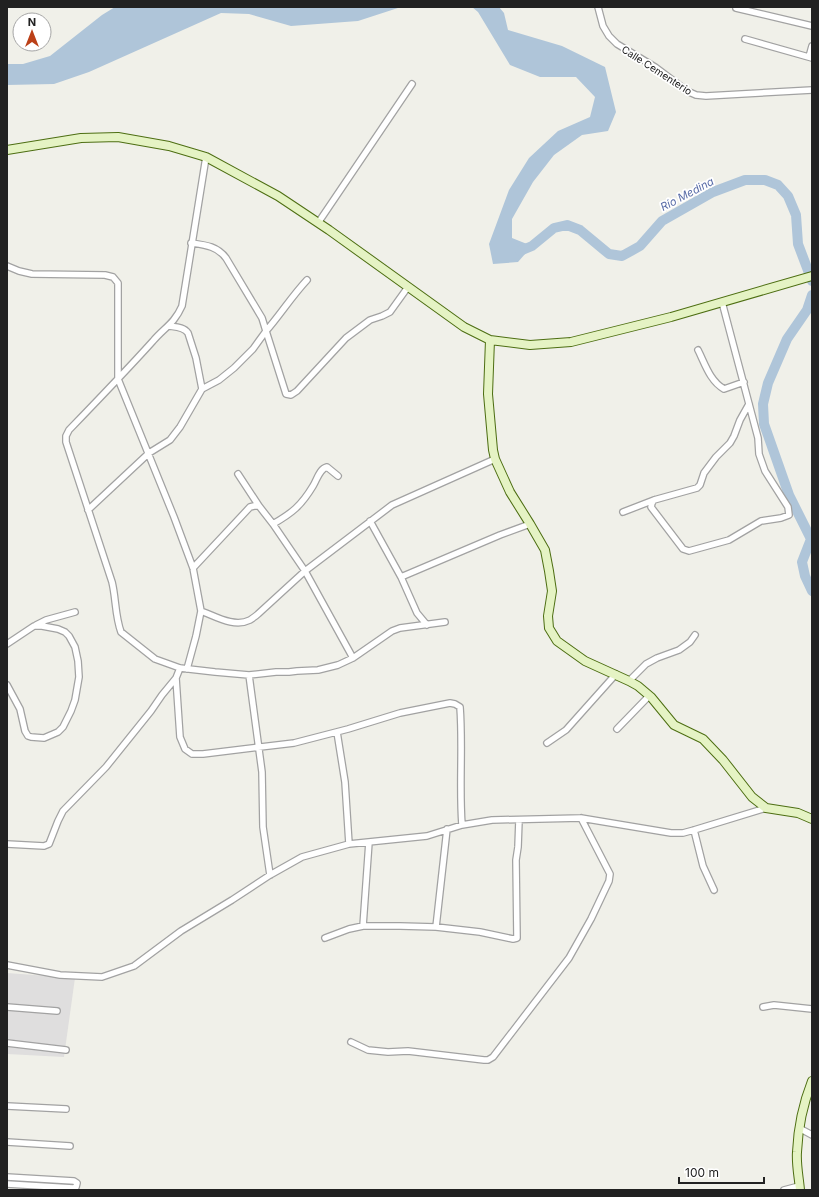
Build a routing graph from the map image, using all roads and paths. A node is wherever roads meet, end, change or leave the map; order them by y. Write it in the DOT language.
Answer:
graph roads {
  1 [pos="598,7"];
  2 [pos="736,8"];
  3 [pos="812,26"];
  4 [pos="745,40"];
  5 [pos="812,46"];
  6 [pos="811,57"];
  7 [pos="412,84"];
  8 [pos="812,90"];
  9 [pos="7,150"];
  10 [pos="206,158"];
  11 [pos="318,223"];
  12 [pos="191,243"];
  13 [pos="7,266"];
  14 [pos="812,276"];
  15 [pos="306,280"];
  16 [pos="408,287"];
  17 [pos="722,302"];
  18 [pos="169,326"];
  19 [pos="266,331"];
  20 [pos="490,340"];
  21 [pos="698,350"];
  22 [pos="118,378"];
  23 [pos="744,382"];
  24 [pos="202,389"];
  25 [pos="749,404"];
  26 [pos="149,453"];
  27 [pos="495,459"];
  28 [pos="238,474"];
  29 [pos="338,476"];
  30 [pos="654,500"];
  31 [pos="259,506"];
  32 [pos="88,510"];
  33 [pos="623,512"];
  34 [pos="370,520"];
  35 [pos="273,524"];
  36 [pos="530,524"];
  37 [pos="193,568"];
  38 [pos="305,571"];
  39 [pos="401,578"];
  40 [pos="201,610"];
  41 [pos="75,612"];
  42 [pos="445,622"];
  43 [pos="427,625"];
  44 [pos="34,626"];
  45 [pos="695,635"];
  46 [pos="7,644"];
  47 [pos="352,658"];
  48 [pos="180,668"];
  49 [pos="187,669"];
  50 [pos="616,674"];
  51 [pos="249,675"];
  52 [pos="176,678"];
  53 [pos="629,681"];
  54 [pos="7,685"];
  55 [pos="649,696"];
  56 [pos="617,729"];
  57 [pos="337,732"];
  58 [pos="548,743"];
  59 [pos="260,748"];
  60 [pos="766,808"];
  61 [pos="581,818"];
  62 [pos="812,819"];
  63 [pos="519,820"];
  64 [pos="462,825"];
  65 [pos="447,830"];
  66 [pos="694,830"];
  67 [pos="369,842"];
  68 [pos="7,844"];
  69 [pos="349,844"];
  70 [pos="270,875"];
  71 [pos="714,890"];
  72 [pos="363,926"];
  73 [pos="436,928"];
  74 [pos="325,938"];
  75 [pos="7,966"];
  76 [pos="7,1007"];
  77 [pos="763,1007"];
  78 [pos="812,1008"];
  79 [pos="56,1011"];
  80 [pos="351,1042"];
  81 [pos="7,1043"];
  82 [pos="66,1050"];
  83 [pos="812,1081"];
  84 [pos="7,1106"];
  85 [pos="66,1109"];
  86 [pos="799,1128"];
  87 [pos="812,1135"];
  88 [pos="7,1142"];
  89 [pos="70,1146"];
  90 [pos="7,1177"];
  91 [pos="27,1178"];
  92 [pos="46,1179"];
  93 [pos="7,1184"];
  94 [pos="27,1185"];
  95 [pos="46,1186"];
  96 [pos="799,1188"];
  97 [pos="784,1190"];
  1 -- 8 [label="street, Calle Cementerio"];
  2 -- 3 [label="street"];
  4 -- 6 [label="street"];
  5 -- 6 [label="street"];
  7 -- 11 [label="street"];
  9 -- 10 [label="main road"];
  10 -- 11 [label="main road"];
  10 -- 12 [label="street"];
  11 -- 16 [label="main road"];
  12 -- 18 [label="street"];
  12 -- 19 [label="street"];
  13 -- 22 [label="street"];
  14 -- 17 [label="main road"];
  15 -- 19 [label="street"];
  16 -- 19 [label="street"];
  16 -- 20 [label="main road"];
  17 -- 20 [label="main road"];
  17 -- 23 [label="street"];
  18 -- 22 [label="street"];
  18 -- 24 [label="street"];
  19 -- 24 [label="street"];
  20 -- 27 [label="main road"];
  21 -- 23 [label="street"];
  22 -- 26 [label="street"];
  22 -- 32 [label="street"];
  23 -- 25 [label="street"];
  24 -- 26 [label="street"];
  25 -- 30 [label="street"];
  25 -- 30 [label="street"];
  26 -- 32 [label="street"];
  26 -- 37 [label="street"];
  27 -- 34 [label="street"];
  27 -- 36 [label="main road"];
  28 -- 31 [label="street"];
  29 -- 35 [label="street"];
  30 -- 33 [label="street"];
  31 -- 35 [label="street"];
  31 -- 37 [label="street"];
  32 -- 48 [label="street"];
  34 -- 38 [label="street"];
  34 -- 39 [label="street"];
  35 -- 38 [label="street"];
  36 -- 39 [label="street"];
  36 -- 50 [label="main road"];
  37 -- 40 [label="street"];
  38 -- 40 [label="street"];
  38 -- 47 [label="street"];
  39 -- 43 [label="street"];
  40 -- 49 [label="street"];
  41 -- 44 [label="street"];
  42 -- 43 [label="street"];
  43 -- 47 [label="street"];
  44 -- 46 [label="street"];
  44 -- 54 [label="street"];
  45 -- 53 [label="street"];
  47 -- 51 [label="street"];
  48 -- 49 [label="street"];
  48 -- 52 [label="street"];
  49 -- 51 [label="street"];
  50 -- 53 [label="main road"];
  50 -- 58 [label="street"];
  51 -- 59 [label="street"];
  52 -- 59 [label="street"];
  52 -- 68 [label="street"];
  53 -- 55 [label="main road"];
  55 -- 56 [label="street"];
  55 -- 60 [label="main road"];
  57 -- 59 [label="street"];
  57 -- 64 [label="street"];
  57 -- 69 [label="street"];
  59 -- 70 [label="street"];
  60 -- 62 [label="main road"];
  60 -- 66 [label="street"];
  61 -- 63 [label="street"];
  61 -- 66 [label="street"];
  61 -- 80 [label="street"];
  63 -- 64 [label="street"];
  63 -- 73 [label="street"];
  64 -- 65 [label="street"];
  65 -- 67 [label="street"];
  65 -- 73 [label="street"];
  66 -- 71 [label="street"];
  67 -- 69 [label="street"];
  67 -- 72 [label="street"];
  69 -- 70 [label="street"];
  70 -- 75 [label="street"];
  72 -- 73 [label="street"];
  72 -- 74 [label="street"];
  76 -- 79 [label="street"];
  77 -- 78 [label="street"];
  81 -- 82 [label="street"];
  83 -- 86 [label="main road"];
  84 -- 85 [label="street"];
  86 -- 87 [label="street"];
  86 -- 96 [label="main road"];
  88 -- 89 [label="street"];
  90 -- 91 [label="street"];
  91 -- 92 [label="street"];
  91 -- 94 [label="street"];
  92 -- 95 [label="street"];
  92 -- 95 [label="street"];
  93 -- 94 [label="street"];
  94 -- 95 [label="street"];
  96 -- 97 [label="street"];
}
